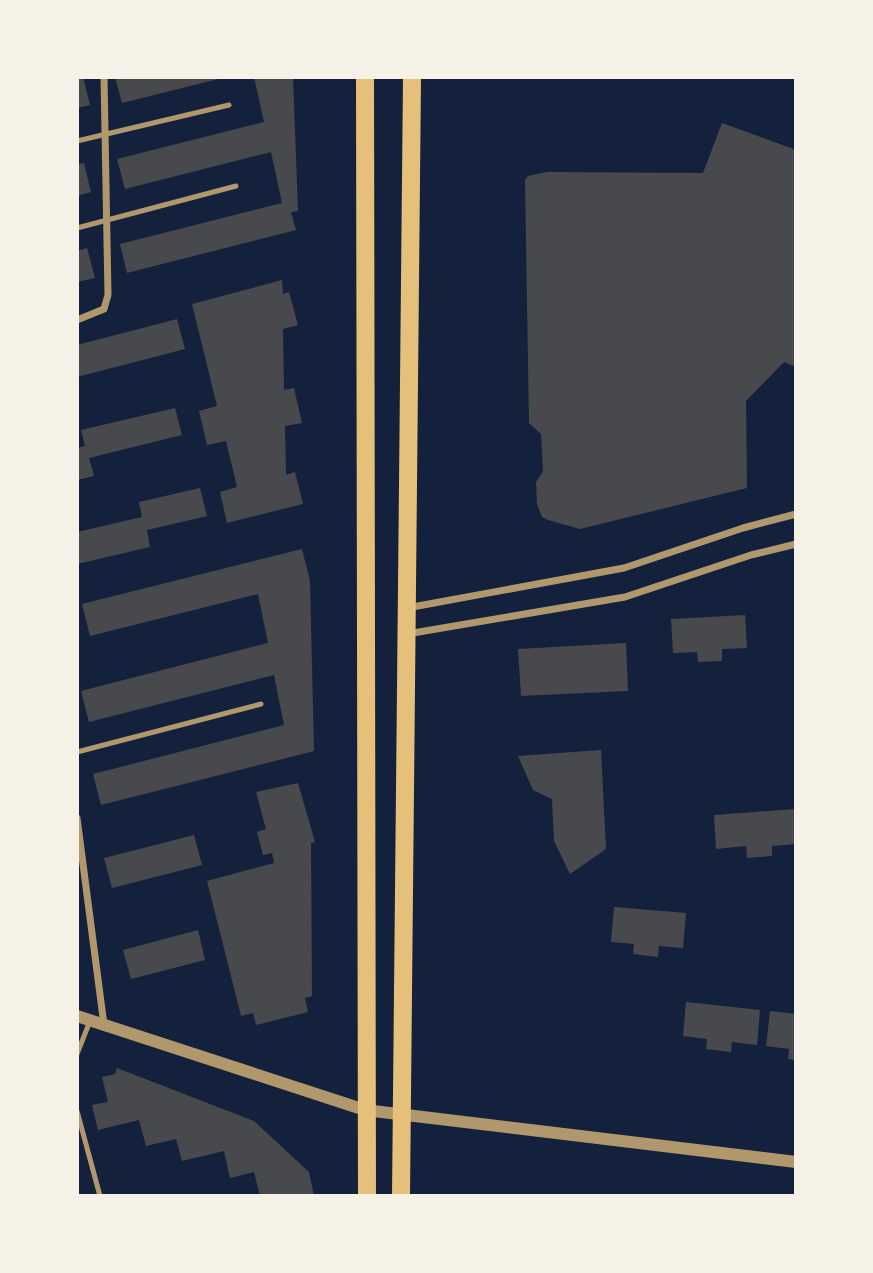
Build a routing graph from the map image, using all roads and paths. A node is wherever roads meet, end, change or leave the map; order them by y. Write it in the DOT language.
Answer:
graph roads {
  1 [pos="104,77"];
  2 [pos="365,77"];
  3 [pos="412,77"];
  4 [pos="229,105"];
  5 [pos="104,134"];
  6 [pos="77,141"];
  7 [pos="236,186"];
  8 [pos="106,220"];
  9 [pos="77,228"];
  10 [pos="77,320"];
  11 [pos="796,514"];
  12 [pos="796,544"];
  13 [pos="407,608"];
  14 [pos="407,634"];
  15 [pos="261,704"];
  16 [pos="77,752"];
  17 [pos="77,818"];
  18 [pos="77,1016"];
  19 [pos="90,1021"];
  20 [pos="104,1025"];
  21 [pos="77,1054"];
  22 [pos="365,1110"];
  23 [pos="77,1111"];
  24 [pos="402,1116"];
  25 [pos="796,1162"];
  26 [pos="100,1196"];
  27 [pos="367,1196"];
  28 [pos="401,1196"];
  1 -- 5 [label="street"];
  2 -- 22 [label="main road"];
  3 -- 13 [label="main road"];
  4 -- 5 [label="lane"];
  5 -- 6 [label="lane"];
  5 -- 8 [label="street"];
  7 -- 8 [label="lane"];
  8 -- 9 [label="lane"];
  8 -- 10 [label="street"];
  11 -- 13 [label="street"];
  12 -- 14 [label="street"];
  13 -- 14 [label="main road"];
  14 -- 24 [label="main road"];
  15 -- 16 [label="lane"];
  17 -- 20 [label="street"];
  18 -- 19 [label="street"];
  19 -- 20 [label="street"];
  19 -- 21 [label="lane"];
  20 -- 22 [label="street"];
  22 -- 24 [label="street"];
  22 -- 27 [label="main road"];
  23 -- 26 [label="lane"];
  24 -- 25 [label="street"];
  24 -- 28 [label="main road"];
}
